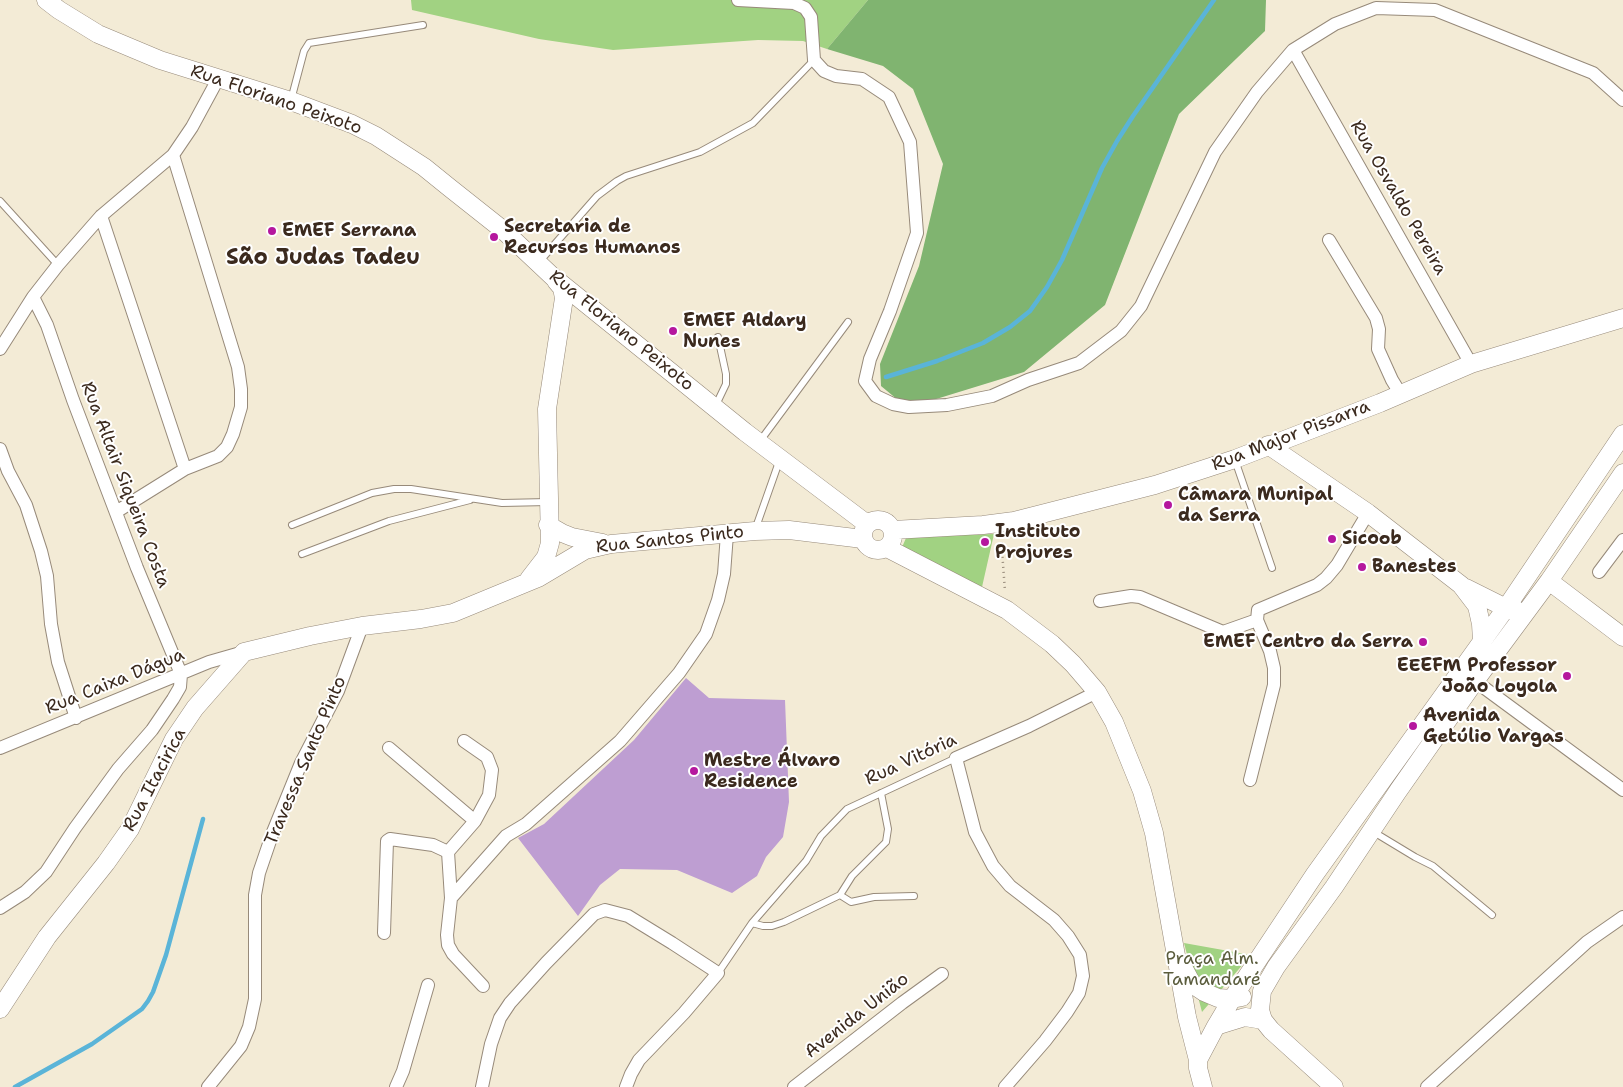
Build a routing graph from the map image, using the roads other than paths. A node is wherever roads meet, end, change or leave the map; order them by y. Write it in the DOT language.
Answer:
graph roads {
  1 [pos="46,0"];
  2 [pos="738,0"];
  3 [pos="424,25"];
  4 [pos="1293,50"];
  5 [pos="814,60"];
  6 [pos="218,79"];
  7 [pos="1623,100"];
  8 [pos="291,101"];
  9 [pos="172,155"];
  10 [pos="0,201"];
  11 [pos="102,216"];
  12 [pos="1329,240"];
  13 [pos="538,263"];
  14 [pos="58,265"];
  15 [pos="553,276"];
  16 [pos="33,297"];
  17 [pos="592,307"];
  18 [pos="561,318"];
  19 [pos="1623,318"];
  20 [pos="848,322"];
  21 [pos="718,337"];
  22 [pos="0,349"];
  23 [pos="1471,364"];
  24 [pos="1400,393"];
  25 [pos="715,408"];
  26 [pos="1297,434"];
  27 [pos="1623,434"];
  28 [pos="759,442"];
  29 [pos="1268,445"];
  30 [pos="0,448"];
  31 [pos="780,458"];
  32 [pos="1234,458"];
  33 [pos="1293,461"];
  34 [pos="185,470"];
  35 [pos="1623,473"];
  36 [pos="4,475"];
  37 [pos="472,499"];
  38 [pos="548,502"];
  39 [pos="116,512"];
  40 [pos="1368,513"];
  41 [pos="548,524"];
  42 [pos="292,525"];
  43 [pos="892,530"];
  44 [pos="755,531"];
  45 [pos="865,532"];
  46 [pos="727,534"];
  47 [pos="1623,540"];
  48 [pos="611,544"];
  49 [pos="888,548"];
  50 [pos="302,554"];
  51 [pos="1272,568"];
  52 [pos="1599,572"];
  53 [pos="1549,581"];
  54 [pos="526,582"];
  55 [pos="1460,585"];
  56 [pos="1100,601"];
  57 [pos="1506,608"];
  58 [pos="1257,620"];
  59 [pos="362,626"];
  60 [pos="1623,637"];
  61 [pos="1482,641"];
  62 [pos="244,652"];
  63 [pos="181,674"];
  64 [pos="1475,681"];
  65 [pos="1097,692"];
  66 [pos="76,718"];
  67 [pos="464,741"];
  68 [pos="0,748"];
  69 [pos="389,748"];
  70 [pos="956,758"];
  71 [pos="1250,780"];
  72 [pos="1623,790"];
  73 [pos="881,793"];
  74 [pos="475,821"];
  75 [pos="1371,831"];
  76 [pos="448,852"];
  77 [pos="1315,874"];
  78 [pos="1334,887"];
  79 [pos="840,895"];
  80 [pos="914,896"];
  81 [pos="451,898"];
  82 [pos="0,908"];
  83 [pos="1492,915"];
  84 [pos="1623,917"];
  85 [pos="752,922"];
  86 [pos="384,933"];
  87 [pos="1178,958"];
  88 [pos="718,972"];
  89 [pos="942,974"];
  90 [pos="428,985"];
  91 [pos="483,986"];
  92 [pos="1262,991"];
  93 [pos="1232,999"];
  94 [pos="0,1009"];
  95 [pos="1263,1020"];
  96 [pos="1216,1026"];
  97 [pos="1198,1060"];
  98 [pos="208,1087"];
  99 [pos="396,1087"];
  100 [pos="482,1087"];
  101 [pos="626,1087"];
  102 [pos="794,1087"];
  103 [pos="1006,1087"];
  104 [pos="1203,1087"];
  105 [pos="1334,1087"];
  106 [pos="1427,1087"];
  1 -- 6 [label="street, Rua Floriano Peixoto"];
  2 -- 5 [label="street"];
  3 -- 8 [label="lane"];
  4 -- 5 [label="street"];
  4 -- 7 [label="street"];
  4 -- 23 [label="street, Rua Osvaldo Pereira"];
  5 -- 13 [label="lane"];
  6 -- 8 [label="street, Rua Floriano Peixoto"];
  6 -- 9 [label="street"];
  8 -- 13 [label="street, Rua Floriano Peixoto"];
  9 -- 11 [label="street"];
  9 -- 34 [label="street"];
  10 -- 14 [label="lane"];
  11 -- 14 [label="street"];
  11 -- 34 [label="street"];
  12 -- 24 [label="street"];
  13 -- 15 [label="street, Rua Floriano Peixoto"];
  14 -- 16 [label="street"];
  15 -- 17 [label="street, Rua Floriano Peixoto"];
  15 -- 18 [label="street"];
  16 -- 22 [label="street"];
  16 -- 39 [label="street, Rua Altair Siqueira Costa"];
  17 -- 18 [label="street"];
  17 -- 25 [label="street, Rua Floriano Peixoto"];
  18 -- 38 [label="street"];
  19 -- 23 [label="street, Rua Major Pissarra"];
  20 -- 28 [label="lane"];
  21 -- 25 [label="lane"];
  23 -- 24 [label="street, Rua Major Pissarra"];
  24 -- 26 [label="street, Rua Major Pissarra"];
  25 -- 28 [label="street, Rua Floriano Peixoto"];
  26 -- 29 [label="street, Rua Major Pissarra"];
  26 -- 33 [label="street"];
  27 -- 57 [label="street"];
  28 -- 31 [label="street, Rua Floriano Peixoto"];
  29 -- 32 [label="street, Rua Major Pissarra"];
  29 -- 33 [label="street"];
  30 -- 36 [label="street"];
  31 -- 44 [label="lane"];
  31 -- 45 [label="street, Rua Floriano Peixoto"];
  32 -- 43 [label="street, Rua Major Pissarra"];
  32 -- 51 [label="lane"];
  33 -- 40 [label="street"];
  34 -- 39 [label="street"];
  35 -- 53 [label="street"];
  36 -- 66 [label="street"];
  37 -- 38 [label="lane"];
  37 -- 42 [label="lane"];
  37 -- 50 [label="lane"];
  38 -- 41 [label="street"];
  39 -- 63 [label="street, Rua Altair Siqueira Costa"];
  40 -- 55 [label="street"];
  40 -- 58 [label="street"];
  41 -- 48 [label="street"];
  41 -- 54 [label="street"];
  43 -- 45 [label="street"];
  43 -- 49 [label="street"];
  44 -- 45 [label="street, Rua Santos Pinto"];
  44 -- 46 [label="street, Rua Santos Pinto"];
  45 -- 49 [label="street"];
  46 -- 48 [label="street, Rua Santos Pinto"];
  46 -- 81 [label="street"];
  47 -- 52 [label="street"];
  48 -- 54 [label="street, Rua Santos Pinto"];
  49 -- 65 [label="street"];
  53 -- 57 [label="street"];
  53 -- 60 [label="street"];
  53 -- 64 [label="street"];
  54 -- 59 [label="street"];
  55 -- 57 [label="street"];
  55 -- 61 [label="street"];
  56 -- 58 [label="street"];
  57 -- 61 [label="street"];
  58 -- 71 [label="street"];
  59 -- 62 [label="street"];
  59 -- 98 [label="street, Travessa Santo Pinto"];
  61 -- 77 [label="street"];
  62 -- 63 [label="street, Rua Caixa Dágua"];
  62 -- 94 [label="street, Rua Itacirica"];
  63 -- 66 [label="street, Rua Caixa Dágua"];
  63 -- 82 [label="street, Rua Altair Siqueira Costa"];
  64 -- 72 [label="street"];
  64 -- 75 [label="street"];
  65 -- 70 [label="street, Rua Vitória"];
  65 -- 87 [label="street"];
  66 -- 68 [label="street, Rua Caixa Dágua"];
  67 -- 74 [label="street"];
  69 -- 74 [label="street"];
  70 -- 73 [label="lane, Rua Vitória"];
  70 -- 103 [label="street"];
  73 -- 79 [label="lane"];
  73 -- 85 [label="lane, Rua Vitória"];
  74 -- 76 [label="street"];
  75 -- 78 [label="street"];
  75 -- 83 [label="lane"];
  76 -- 81 [label="street"];
  76 -- 86 [label="street"];
  77 -- 78 [label="street"];
  77 -- 93 [label="street"];
  78 -- 92 [label="street"];
  79 -- 80 [label="lane"];
  79 -- 85 [label="lane"];
  81 -- 91 [label="street"];
  84 -- 106 [label="street"];
  85 -- 88 [label="lane, Rua Vitória"];
  87 -- 93 [label="street"];
  87 -- 97 [label="street"];
  88 -- 100 [label="street"];
  88 -- 101 [label="street"];
  89 -- 102 [label="street, Avenida União"];
  90 -- 99 [label="street"];
  92 -- 93 [label="street"];
  92 -- 95 [label="street"];
  93 -- 96 [label="street"];
  95 -- 96 [label="street"];
  95 -- 105 [label="street"];
  96 -- 97 [label="street"];
  97 -- 104 [label="street"];
}
